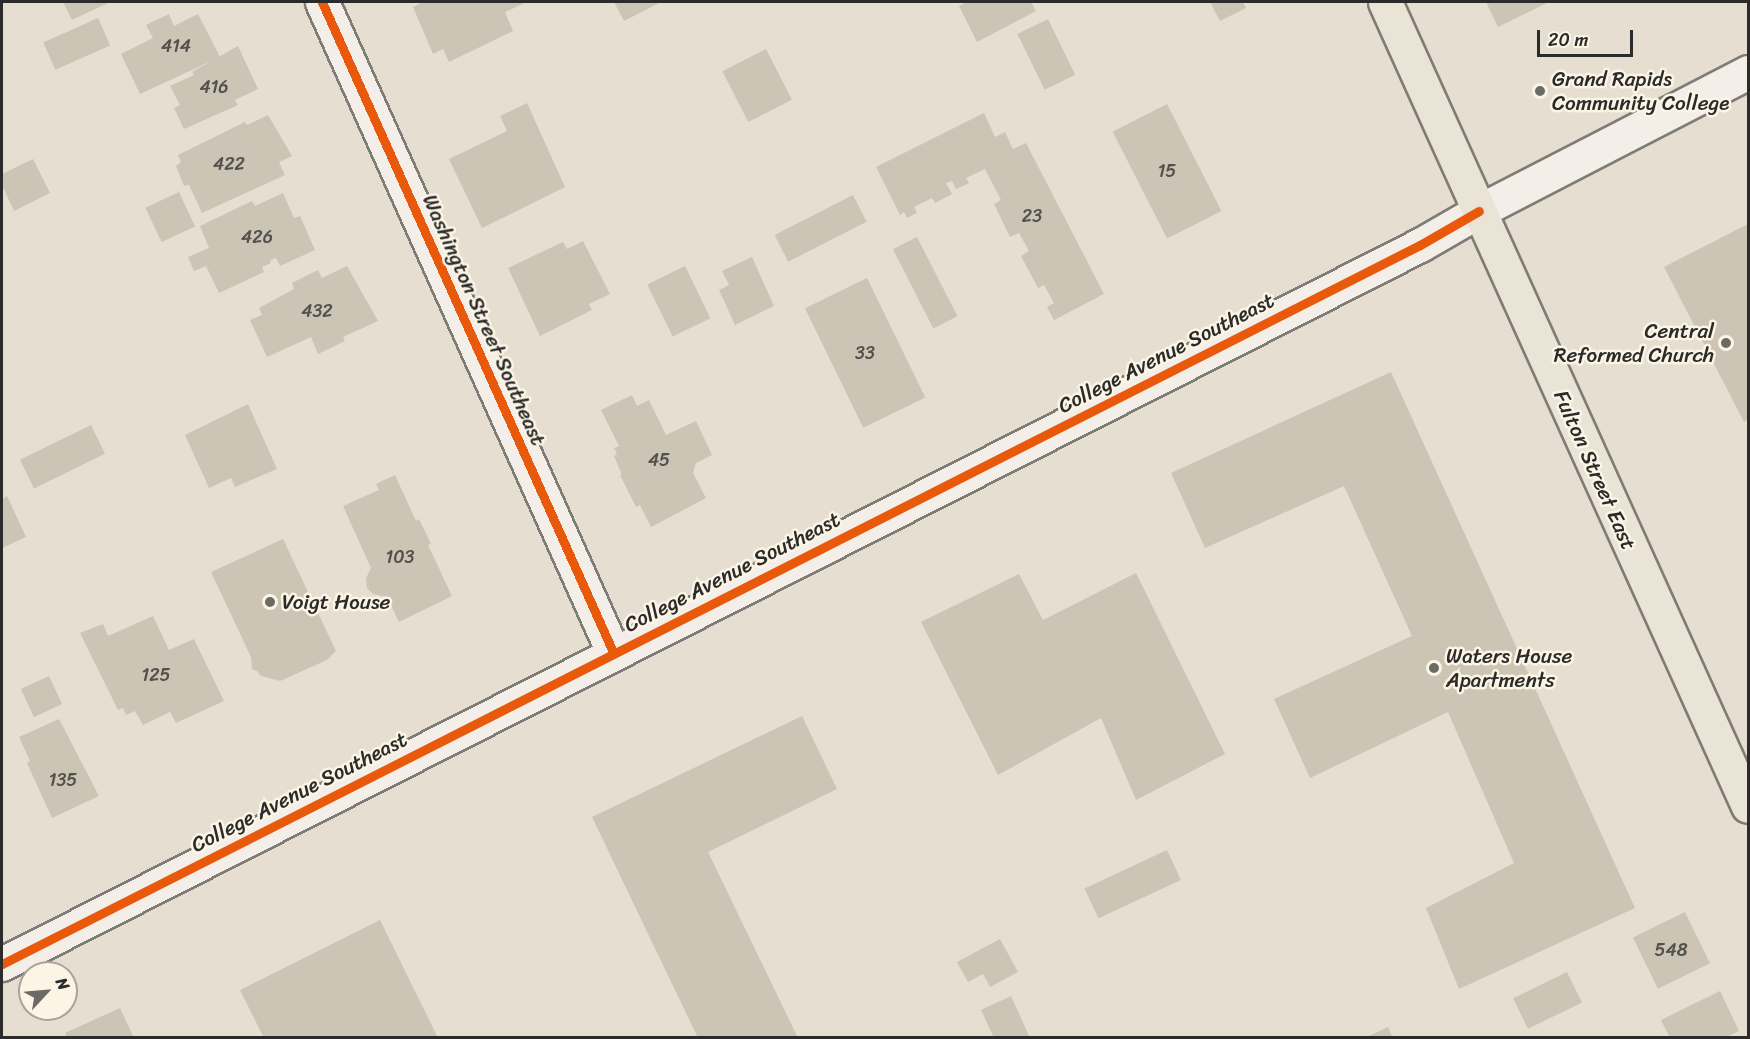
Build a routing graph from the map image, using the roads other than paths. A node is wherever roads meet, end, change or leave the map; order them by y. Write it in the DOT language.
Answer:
graph roads {
  1 [pos="322,2"];
  2 [pos="1385,2"];
  3 [pos="1749,72"];
  4 [pos="1479,211"];
  5 [pos="614,652"];
  6 [pos="1749,806"];
  7 [pos="2,964"];
  1 -- 5 [label="street, Washington Street Southeast"];
  2 -- 4 [label="main road, Fulton Street East"];
  3 -- 4 [label="street, College Avenue Southeast"];
  4 -- 5 [label="street, College Avenue Southeast"];
  4 -- 6 [label="main road, Fulton Street East"];
  5 -- 7 [label="street, College Avenue Southeast"];
}
